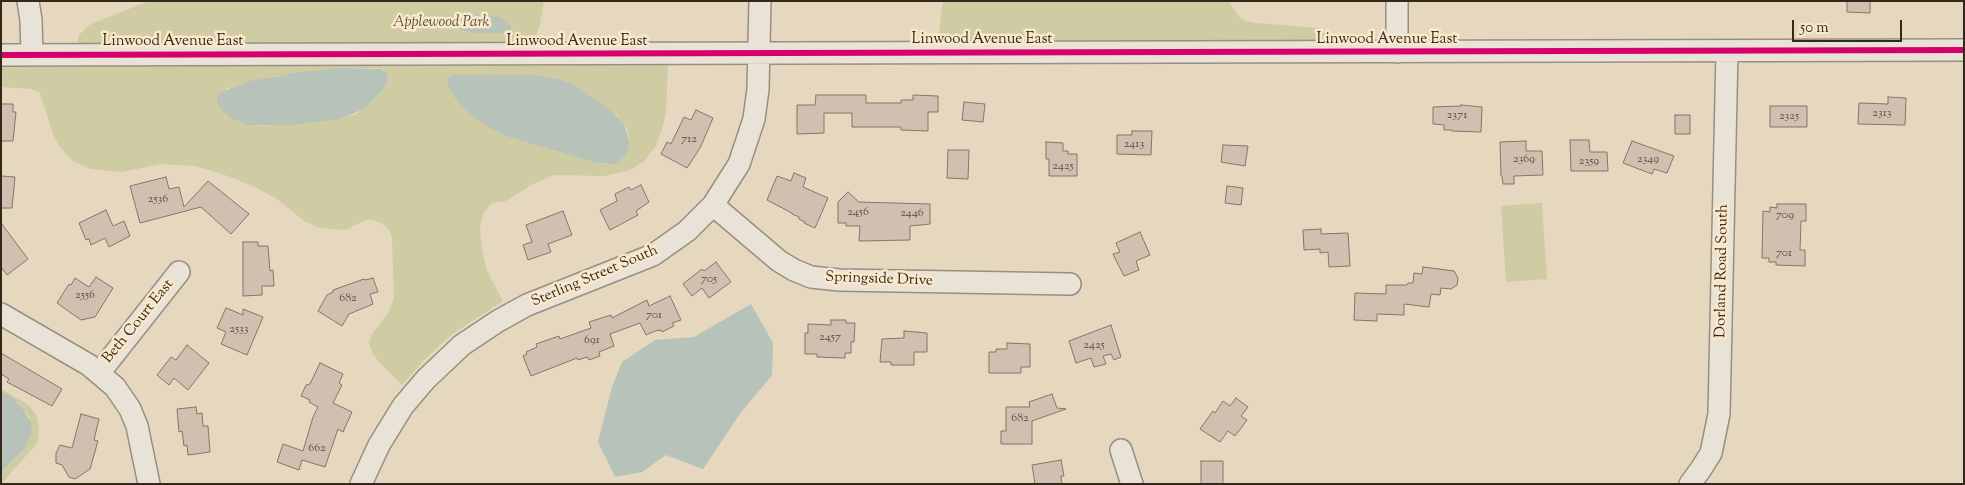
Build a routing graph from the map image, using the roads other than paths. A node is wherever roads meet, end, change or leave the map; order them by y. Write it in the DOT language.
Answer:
graph roads {
  1 [pos="28,1"];
  2 [pos="760,1"];
  3 [pos="1397,1"];
  4 [pos="1727,50"];
  5 [pos="1964,50"];
  6 [pos="1397,52"];
  7 [pos="760,54"];
  8 [pos="1,55"];
  9 [pos="32,55"];
  10 [pos="712,205"];
  11 [pos="179,272"];
  12 [pos="1070,284"];
  13 [pos="1,314"];
  14 [pos="100,372"];
  15 [pos="1121,450"];
  16 [pos="149,484"];
  17 [pos="361,484"];
  18 [pos="1132,484"];
  19 [pos="1690,484"];
  1 -- 9 [label="street"];
  2 -- 7 [label="street, Sterling Street South"];
  3 -- 6 [label="street"];
  4 -- 5 [label="street, Linwood Avenue East"];
  4 -- 6 [label="street, Linwood Avenue East"];
  4 -- 19 [label="street, Dorland Road South"];
  6 -- 7 [label="street, Linwood Avenue East"];
  7 -- 9 [label="street, Linwood Avenue East"];
  7 -- 10 [label="street, Sterling Street South"];
  8 -- 9 [label="street, Linwood Avenue East"];
  10 -- 12 [label="street, Springside Drive"];
  10 -- 17 [label="street, Sterling Street South"];
  11 -- 14 [label="street, Beth Court East"];
  13 -- 14 [label="street"];
  14 -- 16 [label="street"];
  15 -- 18 [label="street"];
}
